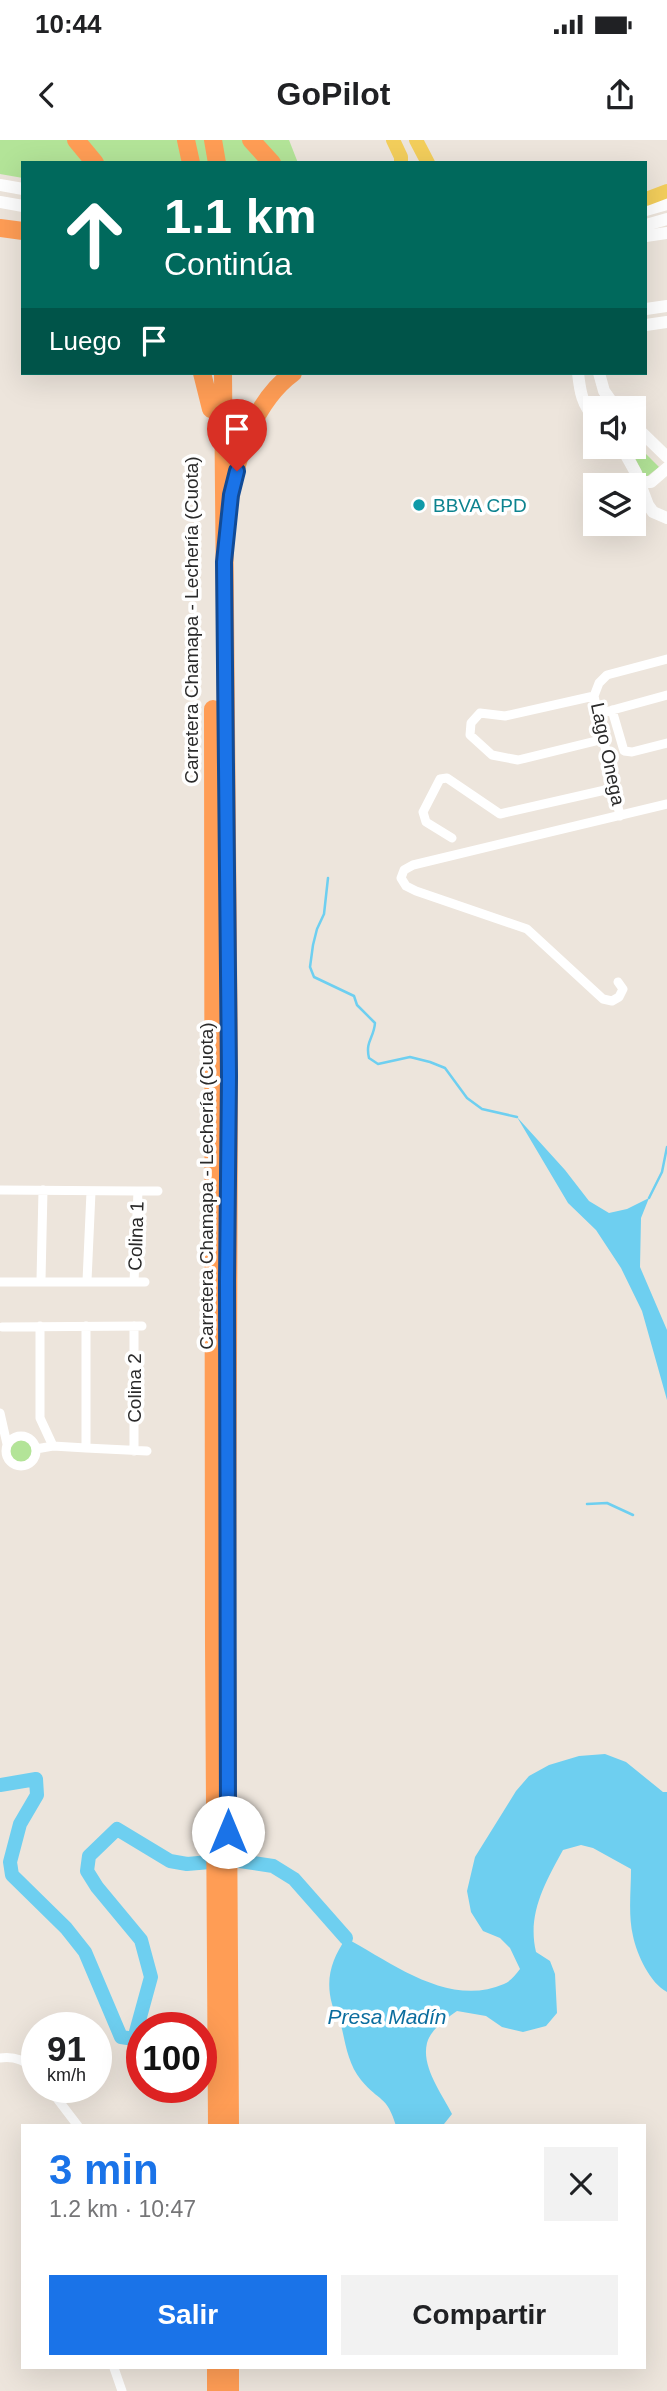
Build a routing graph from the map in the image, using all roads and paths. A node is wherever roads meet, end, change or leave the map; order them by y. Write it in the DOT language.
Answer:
graph roads {
  1 [pos="76,140"];
  2 [pos="186,140"];
  3 [pos="194,140"];
  4 [pos="211,140"];
  5 [pos="251,140"];
  6 [pos="393,140"];
  7 [pos="416,140"];
  8 [pos="93,161"];
  9 [pos="191,161"];
  10 [pos="198,161"];
  11 [pos="215,161"];
  12 [pos="270,161"];
  13 [pos="401,161"];
  14 [pos="427,161"];
  15 [pos="0,185"];
  16 [pos="21,189"];
  17 [pos="667,191"];
  18 [pos="647,199"];
  19 [pos="0,202"];
  20 [pos="667,204"];
  21 [pos="21,206"];
  22 [pos="647,210"];
  23 [pos="667,219"];
  24 [pos="647,225"];
  25 [pos="0,228"];
  26 [pos="21,231"];
  27 [pos="667,233"];
  28 [pos="647,236"];
  29 [pos="667,306"];
  30 [pos="647,309"];
  31 [pos="667,322"];
  32 [pos="647,325"];
  33 [pos="202,375"];
  34 [pos="211,375"];
  35 [pos="223,375"];
  36 [pos="290,375"];
  37 [pos="579,375"];
  38 [pos="600,375"];
  39 [pos="608,396"];
  40 [pos="583,398"];
  41 [pos="211,409"];
  42 [pos="646,437"];
  43 [pos="667,457"];
  44 [pos="667,468"];
  45 [pos="646,481"];
  46 [pos="646,490"];
  47 [pos="667,518"];
  48 [pos="224,562"];
  49 [pos="667,659"];
  50 [pos="667,695"];
  51 [pos="594,696"];
  52 [pos="612,710"];
  53 [pos="598,714"];
  54 [pos="604,739"];
  55 [pos="667,743"];
  56 [pos="614,788"];
  57 [pos="667,804"];
  58 [pos="620,816"];
  59 [pos="452,838"];
  60 [pos="618,982"];
  61 [pos="0,1190"];
  62 [pos="43,1191"];
  63 [pos="138,1191"];
  64 [pos="158,1191"];
  65 [pos="90,1192"];
  66 [pos="1,1279"];
  67 [pos="41,1280"];
  68 [pos="88,1281"];
  69 [pos="134,1282"];
  70 [pos="145,1282"];
  71 [pos="40,1326"];
  72 [pos="86,1326"];
  73 [pos="2,1327"];
  74 [pos="0,1413"];
  75 [pos="46,1432"];
  76 [pos="4,1438"];
  77 [pos="35,1446"];
  78 [pos="53,1446"];
  79 [pos="86,1448"];
  80 [pos="134,1451"];
  81 [pos="147,1451"];
  82 [pos="221,1720"];
  83 [pos="222,2009"];
  84 [pos="0,2058"];
  85 [pos="21,2059"];
  86 [pos="60,2103"];
  87 [pos="76,2124"];
  88 [pos="217,2124"];
  89 [pos="230,2124"];
  90 [pos="114,2369"];
  91 [pos="216,2369"];
  92 [pos="230,2369"];
  93 [pos="122,2391"];
  94 [pos="216,2391"];
  95 [pos="230,2391"];
  1 -- 8 [label="highway"];
  2 -- 9 [label="highway"];
  3 -- 10 [label="highway"];
  4 -- 11 [label="highway"];
  5 -- 12 [label="highway"];
  6 -- 13 [label="main road"];
  7 -- 14 [label="main road"];
  15 -- 16 [label="street"];
  17 -- 18 [label="main road"];
  19 -- 21 [label="street"];
  20 -- 22 [label="street"];
  23 -- 24 [label="street"];
  25 -- 26 [label="highway"];
  27 -- 28 [label="street"];
  29 -- 30 [label="street"];
  31 -- 32 [label="street"];
  33 -- 41 [label="highway"];
  34 -- 41 [label="highway, Carretera Chamapa - Lechería (Cuota)"];
  35 -- 48 [label="highway, Carretera Chamapa - Lechería (Cuota)"];
  36 -- 48 [label="highway"];
  37 -- 40 [label="street"];
  38 -- 39 [label="street"];
  41 -- 82 [label="highway, Carretera Chamapa - Lechería (Cuota)"];
  42 -- 43 [label="street"];
  44 -- 45 [label="street"];
  46 -- 47 [label="street"];
  48 -- 82 [label="highway, Carretera Chamapa - Lechería (Cuota)"];
  49 -- 51 [label="street, Lago Onega"];
  50 -- 52 [label="street"];
  51 -- 53 [label="street, Lago Onega"];
  51 -- 54 [label="street"];
  52 -- 53 [label="street"];
  52 -- 55 [label="street"];
  53 -- 54 [label="street, Lago Onega"];
  54 -- 56 [label="street, Lago Onega"];
  56 -- 58 [label="street, Lago Onega"];
  56 -- 59 [label="street"];
  57 -- 58 [label="street"];
  58 -- 60 [label="street"];
  61 -- 62 [label="street, Colina 1"];
  62 -- 65 [label="street, Colina 1"];
  62 -- 67 [label="street"];
  63 -- 64 [label="street, Colina 1"];
  63 -- 65 [label="street, Colina 1"];
  63 -- 69 [label="street, Colina 1"];
  65 -- 68 [label="street"];
  66 -- 67 [label="street, Colina 1"];
  67 -- 68 [label="street, Colina 1"];
  68 -- 69 [label="street, Colina 1"];
  69 -- 70 [label="street, Colina 1"];
  71 -- 72 [label="street, Colina 2"];
  71 -- 73 [label="street, Colina 2"];
  71 -- 75 [label="street"];
  72 -- 79 [label="street"];
  72 -- 80 [label="street, Colina 2"];
  74 -- 76 [label="street"];
  75 -- 77 [label="street"];
  75 -- 78 [label="street"];
  76 -- 77 [label="street"];
  76 -- 77 [label="street"];
  77 -- 78 [label="street, Colina 2"];
  78 -- 79 [label="street, Colina 2"];
  79 -- 80 [label="street, Colina 2"];
  80 -- 81 [label="street, Colina 2"];
  82 -- 83 [label="highway, Carretera Chamapa - Lechería (Cuota)"];
  83 -- 88 [label="highway, Carretera Chamapa - Lechería (Cuota)"];
  83 -- 89 [label="highway, Carretera Chamapa - Lechería (Cuota)"];
  84 -- 85 [label="street"];
  86 -- 87 [label="street"];
  90 -- 93 [label="street"];
  91 -- 94 [label="highway"];
  92 -- 95 [label="highway"];
}
